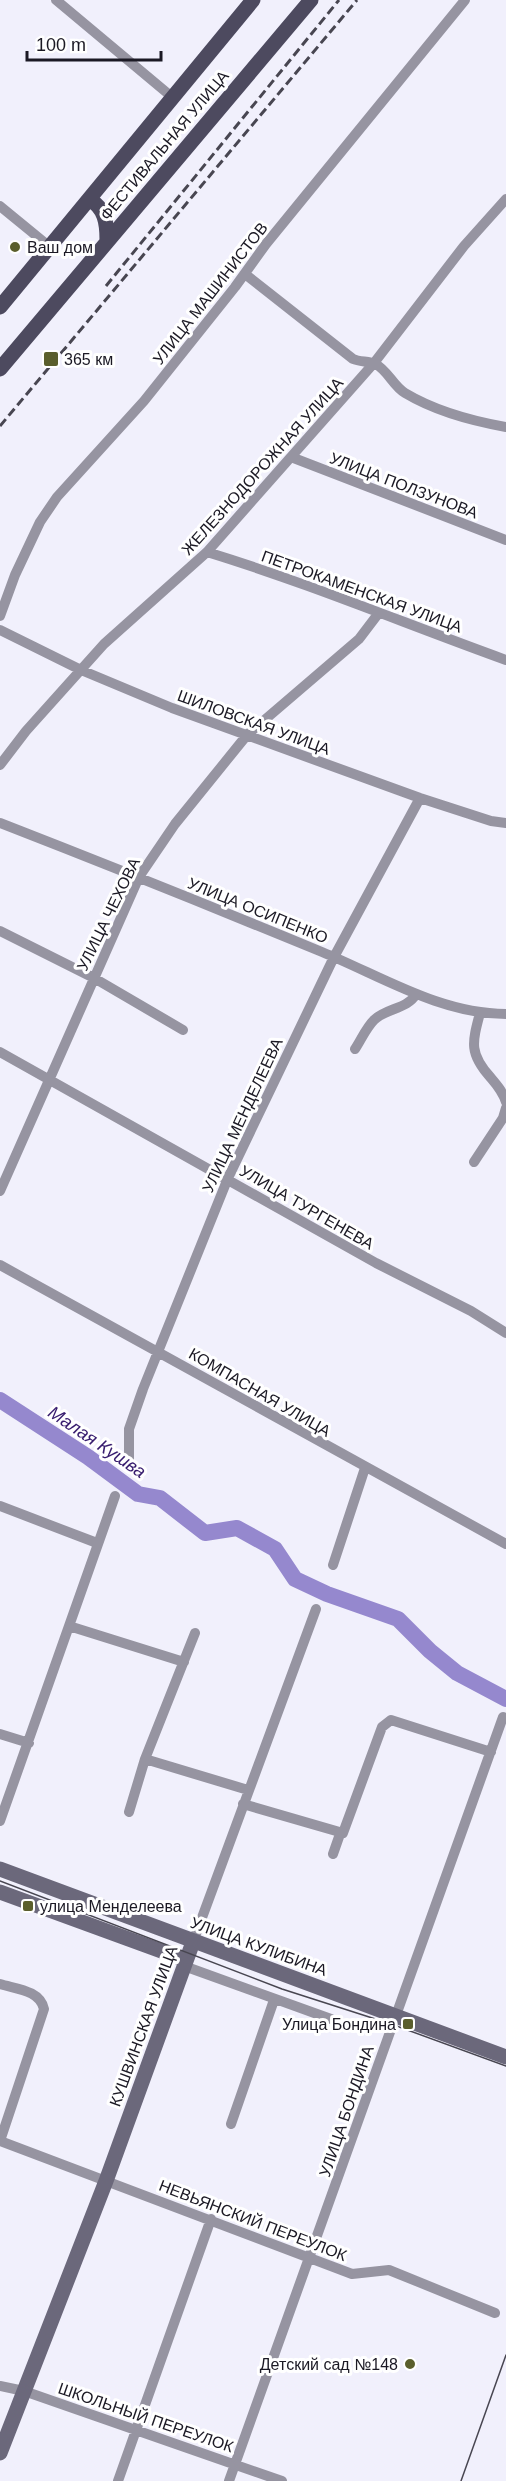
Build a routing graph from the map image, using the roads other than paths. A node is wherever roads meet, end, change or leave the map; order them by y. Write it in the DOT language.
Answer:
graph roads {
  1 [pos="56,0"];
  2 [pos="253,0"];
  3 [pos="311,0"];
  4 [pos="465,0"];
  5 [pos="172,97"];
  6 [pos="88,199"];
  7 [pos="506,199"];
  8 [pos="0,206"];
  9 [pos="107,240"];
  10 [pos="50,247"];
  11 [pos="245,274"];
  12 [pos="0,307"];
  13 [pos="374,363"];
  14 [pos="0,369"];
  15 [pos="506,427"];
  16 [pos="291,457"];
  17 [pos="506,540"];
  18 [pos="207,552"];
  19 [pos="378,614"];
  20 [pos="0,616"];
  21 [pos="0,630"];
  22 [pos="506,660"];
  23 [pos="81,670"];
  24 [pos="247,735"];
  25 [pos="0,765"];
  26 [pos="420,798"];
  27 [pos="0,823"];
  28 [pos="506,823"];
  29 [pos="139,878"];
  30 [pos="0,931"];
  31 [pos="333,957"];
  32 [pos="94,978"];
  33 [pos="416,994"];
  34 [pos="480,1013"];
  35 [pos="506,1014"];
  36 [pos="183,1030"];
  37 [pos="355,1049"];
  38 [pos="0,1052"];
  39 [pos="51,1080"];
  40 [pos="506,1101"];
  41 [pos="506,1108"];
  42 [pos="474,1162"];
  43 [pos="228,1178"];
  44 [pos="0,1191"];
  45 [pos="0,1264"];
  46 [pos="506,1334"];
  47 [pos="158,1352"];
  48 [pos="129,1458"];
  49 [pos="365,1468"];
  50 [pos="115,1496"];
  51 [pos="0,1506"];
  52 [pos="96,1544"];
  53 [pos="506,1545"];
  54 [pos="333,1565"];
  55 [pos="316,1610"];
  56 [pos="69,1626"];
  57 [pos="195,1633"];
  58 [pos="184,1662"];
  59 [pos="503,1717"];
  60 [pos="0,1734"];
  61 [pos="29,1743"];
  62 [pos="491,1752"];
  63 [pos="145,1759"];
  64 [pos="248,1791"];
  65 [pos="243,1804"];
  66 [pos="129,1812"];
  67 [pos="0,1821"];
  68 [pos="340,1834"];
  69 [pos="333,1854"];
  70 [pos="0,1869"];
  71 [pos="0,1892"];
  72 [pos="193,1942"];
  73 [pos="185,1963"];
  74 [pos="0,1984"];
  75 [pos="274,2000"];
  76 [pos="394,2016"];
  77 [pos="331,2019"];
  78 [pos="506,2057"];
  79 [pos="231,2124"];
  80 [pos="0,2141"];
  81 [pos="106,2181"];
  82 [pos="211,2219"];
  83 [pos="311,2259"];
  84 [pos="495,2313"];
  85 [pos="0,2386"];
  86 [pos="24,2391"];
  87 [pos="136,2430"];
  88 [pos="0,2453"];
  89 [pos="235,2464"];
  90 [pos="118,2481"];
  91 [pos="229,2481"];
  92 [pos="282,2481"];
  1 -- 5 [label="street"];
  2 -- 5 [label="main road, ФЕСТИВАЛЬНАЯ УЛИЦА"];
  3 -- 9 [label="main road, ФЕСТИВАЛЬНАЯ УЛИЦА"];
  4 -- 11 [label="street, УЛИЦА МАШИНИСТОВ"];
  5 -- 6 [label="main road, ФЕСТИВАЛЬНАЯ УЛИЦА"];
  6 -- 9 [label="main road"];
  6 -- 10 [label="main road, ФЕСТИВАЛЬНАЯ УЛИЦА"];
  7 -- 13 [label="street, ЖЕЛЕЗНОДОРОЖНАЯ УЛИЦА"];
  8 -- 10 [label="street"];
  9 -- 14 [label="main road, ФЕСТИВАЛЬНАЯ УЛИЦА"];
  10 -- 12 [label="main road, ФЕСТИВАЛЬНАЯ УЛИЦА"];
  11 -- 13 [label="street"];
  11 -- 20 [label="street, УЛИЦА МАШИНИСТОВ"];
  13 -- 15 [label="street"];
  13 -- 16 [label="street, ЖЕЛЕЗНОДОРОЖНАЯ УЛИЦА"];
  16 -- 17 [label="street, УЛИЦА ПОЛЗУНОВА"];
  16 -- 18 [label="street, ЖЕЛЕЗНОДОРОЖНАЯ УЛИЦА"];
  18 -- 19 [label="street, ПЕТРОКАМЕНСКАЯ УЛИЦА"];
  18 -- 23 [label="street, ЖЕЛЕЗНОДОРОЖНАЯ УЛИЦА"];
  19 -- 22 [label="street, ПЕТРОКАМЕНСКАЯ УЛИЦА"];
  19 -- 24 [label="street, УЛИЦА ЧЕХОВА"];
  21 -- 23 [label="street, ШИЛОВСКАЯ УЛИЦА"];
  23 -- 24 [label="street, ШИЛОВСКАЯ УЛИЦА"];
  23 -- 25 [label="street, ЖЕЛЕЗНОДОРОЖНАЯ УЛИЦА"];
  24 -- 26 [label="street, ШИЛОВСКАЯ УЛИЦА"];
  24 -- 29 [label="street, УЛИЦА ЧЕХОВА"];
  26 -- 28 [label="street, ШИЛОВСКАЯ УЛИЦА"];
  26 -- 31 [label="street, УЛИЦА МЕНДЕЛЕЕВА"];
  27 -- 29 [label="street, УЛИЦА ОСИПЕНКО"];
  29 -- 31 [label="street, УЛИЦА ОСИПЕНКО"];
  29 -- 32 [label="street, УЛИЦА ЧЕХОВА"];
  30 -- 32 [label="street"];
  31 -- 33 [label="street, УЛИЦА ОСИПЕНКО"];
  31 -- 43 [label="street, УЛИЦА МЕНДЕЛЕЕВА"];
  32 -- 36 [label="street"];
  32 -- 39 [label="street, УЛИЦА ЧЕХОВА"];
  33 -- 34 [label="street, УЛИЦА ОСИПЕНКО"];
  33 -- 37 [label="street"];
  34 -- 35 [label="street, УЛИЦА ОСИПЕНКО"];
  34 -- 40 [label="street"];
  38 -- 39 [label="street, УЛИЦА ТУРГЕНЕВА"];
  39 -- 43 [label="street, УЛИЦА ТУРГЕНЕВА"];
  39 -- 44 [label="street, УЛИЦА ЧЕХОВА"];
  41 -- 42 [label="street"];
  43 -- 46 [label="street, УЛИЦА ТУРГЕНЕВА"];
  43 -- 47 [label="street, УЛИЦА МЕНДЕЛЕЕВА"];
  45 -- 47 [label="street, КОМПАСНАЯ УЛИЦА"];
  47 -- 48 [label="street, УЛИЦА МЕНДЕЛЕЕВА"];
  47 -- 49 [label="street, КОМПАСНАЯ УЛИЦА"];
  49 -- 53 [label="street, КОМПАСНАЯ УЛИЦА"];
  49 -- 54 [label="street"];
  50 -- 52 [label="street"];
  51 -- 52 [label="street"];
  52 -- 56 [label="street"];
  55 -- 64 [label="street, КУШВИНСКАЯ УЛИЦА"];
  56 -- 58 [label="street"];
  56 -- 61 [label="street"];
  57 -- 58 [label="street"];
  58 -- 63 [label="street"];
  59 -- 62 [label="street, УЛИЦА БОНДИНА"];
  60 -- 61 [label="street"];
  61 -- 67 [label="street"];
  62 -- 68 [label="street"];
  62 -- 76 [label="street, УЛИЦА БОНДИНА"];
  63 -- 64 [label="street"];
  63 -- 66 [label="street"];
  64 -- 65 [label="street, КУШВИНСКАЯ УЛИЦА"];
  65 -- 68 [label="street"];
  65 -- 72 [label="street, КУШВИНСКАЯ УЛИЦА"];
  68 -- 69 [label="street"];
  70 -- 72 [label="main road, УЛИЦА КУЛИБИНА"];
  71 -- 73 [label="main road"];
  72 -- 73 [label="main road, КУШВИНСКАЯ УЛИЦА"];
  72 -- 76 [label="main road, УЛИЦА КУЛИБИНА"];
  73 -- 75 [label="street"];
  73 -- 81 [label="main road, КУШВИНСКАЯ УЛИЦА"];
  74 -- 80 [label="street"];
  75 -- 77 [label="street"];
  75 -- 79 [label="street"];
  76 -- 78 [label="main road, УЛИЦА КУЛИБИНА"];
  76 -- 83 [label="street, УЛИЦА БОНДИНА"];
  80 -- 81 [label="street, НЕВЬЯНСКИЙ ПЕРЕУЛОК"];
  81 -- 82 [label="street, НЕВЬЯНСКИЙ ПЕРЕУЛОК"];
  81 -- 86 [label="main road, КУШВИНСКАЯ УЛИЦА"];
  82 -- 83 [label="street, НЕВЬЯНСКИЙ ПЕРЕУЛОК"];
  82 -- 87 [label="street"];
  83 -- 84 [label="street, НЕВЬЯНСКИЙ ПЕРЕУЛОК"];
  83 -- 89 [label="street, УЛИЦА БОНДИНА"];
  85 -- 86 [label="street, ШКОЛЬНЫЙ ПЕРЕУЛОК"];
  86 -- 87 [label="street, ШКОЛЬНЫЙ ПЕРЕУЛОК"];
  86 -- 88 [label="main road, КУШВИНСКАЯ УЛИЦА"];
  87 -- 89 [label="street, ШКОЛЬНЫЙ ПЕРЕУЛОК"];
  87 -- 90 [label="street"];
  89 -- 91 [label="street, УЛИЦА БОНДИНА"];
  89 -- 92 [label="street, ШКОЛЬНЫЙ ПЕРЕУЛОК"];
}
